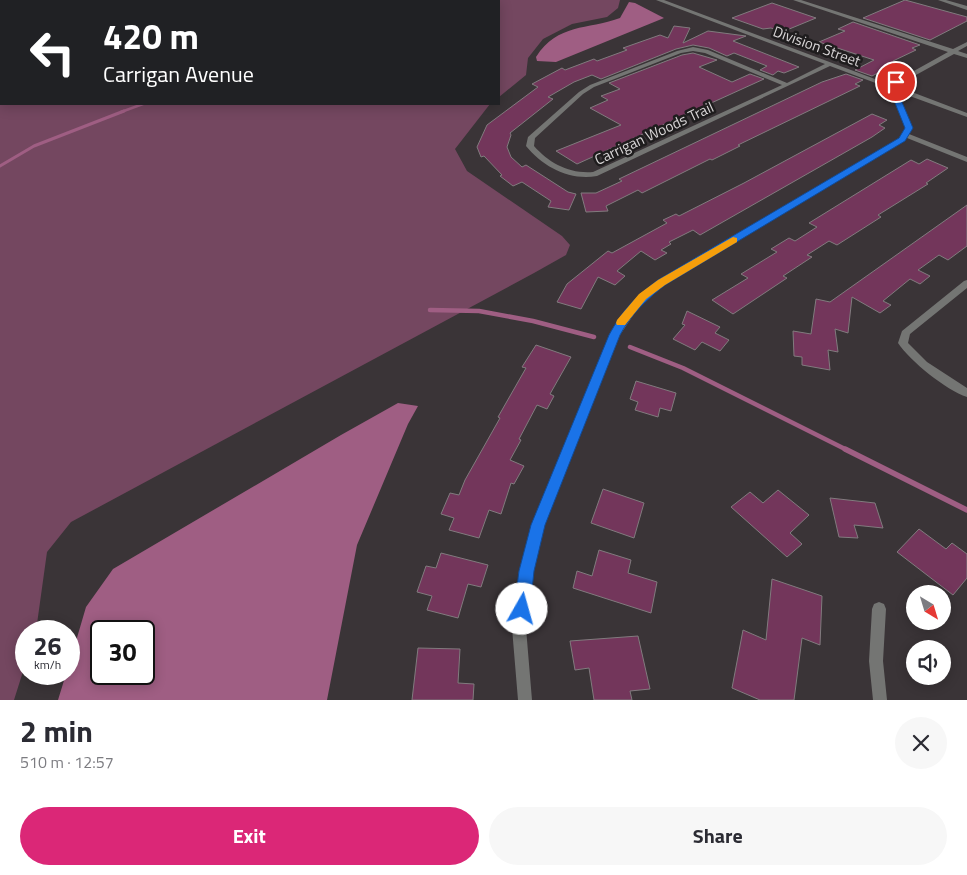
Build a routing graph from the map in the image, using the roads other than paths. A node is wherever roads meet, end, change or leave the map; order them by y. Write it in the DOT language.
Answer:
graph roads {
  1 [pos="659,0"];
  2 [pos="796,0"];
  3 [pos="941,0"];
  4 [pos="967,8"];
  5 [pos="967,44"];
  6 [pos="954,52"];
  7 [pos="967,56"];
  8 [pos="829,64"];
  9 [pos="787,84"];
  10 [pos="892,88"];
  11 [pos="967,115"];
  12 [pos="906,135"];
  13 [pos="967,160"];
  14 [pos="967,283"];
  15 [pos="967,392"];
  16 [pos="879,609"];
  17 [pos="525,700"];
  18 [pos="880,700"];
  1 -- 8 [label="street, Division Street"];
  2 -- 6 [label="street"];
  3 -- 4 [label="street"];
  5 -- 6 [label="street"];
  6 -- 7 [label="street"];
  6 -- 10 [label="street"];
  8 -- 9 [label="street, Carrigan Woods Trail"];
  8 -- 10 [label="street, Division Street"];
  9 -- 9 [label="street, Carrigan Woods Trail"];
  10 -- 11 [label="street, Division Street"];
  10 -- 12 [label="street"];
  12 -- 13 [label="street"];
  12 -- 17 [label="street"];
  14 -- 15 [label="street"];
  16 -- 18 [label="street"];
}
